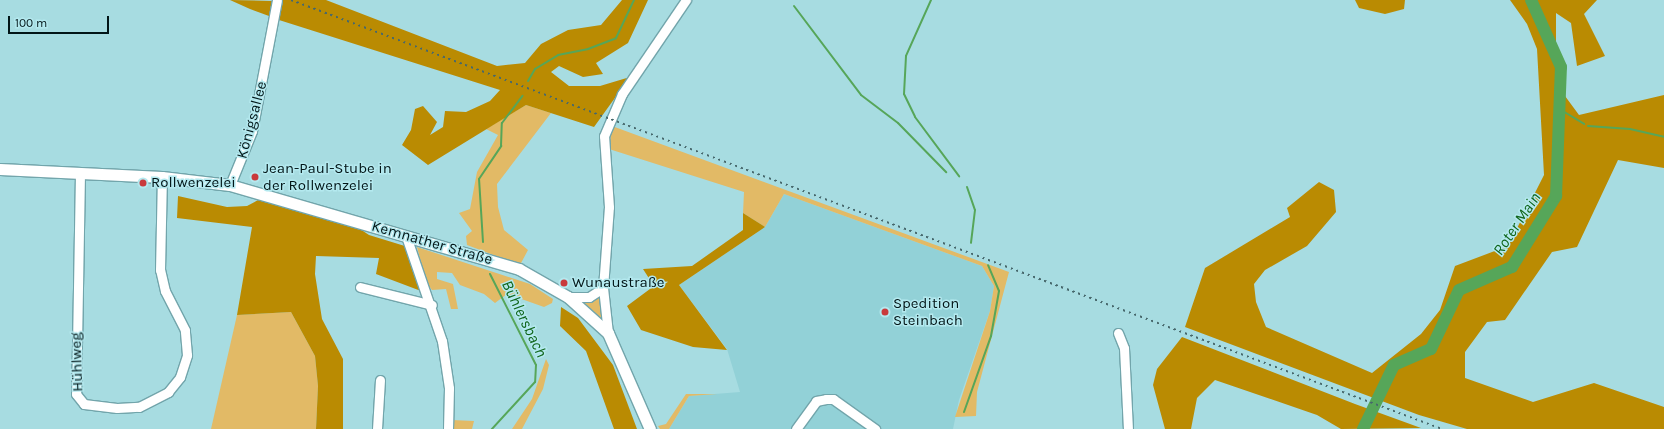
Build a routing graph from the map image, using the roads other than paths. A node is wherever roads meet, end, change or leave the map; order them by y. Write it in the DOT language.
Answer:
graph roads {
  1 [pos="277,0"];
  2 [pos="686,0"];
  3 [pos="0,169"];
  4 [pos="80,173"];
  5 [pos="162,177"];
  6 [pos="230,185"];
  7 [pos="406,236"];
  8 [pos="360,287"];
  9 [pos="603,288"];
  10 [pos="568,297"];
  11 [pos="432,305"];
  12 [pos="1118,332"];
  13 [pos="608,333"];
  14 [pos="380,380"];
  15 [pos="377,429"];
  16 [pos="448,429"];
  17 [pos="650,429"];
  18 [pos="796,429"];
  19 [pos="875,429"];
  20 [pos="1128,429"];
  1 -- 6 [label="street, Königsallee"];
  2 -- 9 [label="street"];
  3 -- 4 [label="main road"];
  4 -- 5 [label="main road"];
  4 -- 5 [label="street, Hühlweg"];
  5 -- 6 [label="main road"];
  6 -- 7 [label="main road, Kemnather Straße"];
  7 -- 10 [label="main road, Kemnather Straße"];
  7 -- 11 [label="street"];
  8 -- 11 [label="street"];
  9 -- 10 [label="street"];
  9 -- 13 [label="street"];
  10 -- 13 [label="main road, Kemnather Straße"];
  11 -- 16 [label="street"];
  12 -- 20 [label="street"];
  13 -- 17 [label="main road, Kemnather Straße"];
  14 -- 15 [label="street"];
  18 -- 19 [label="street"];
}
